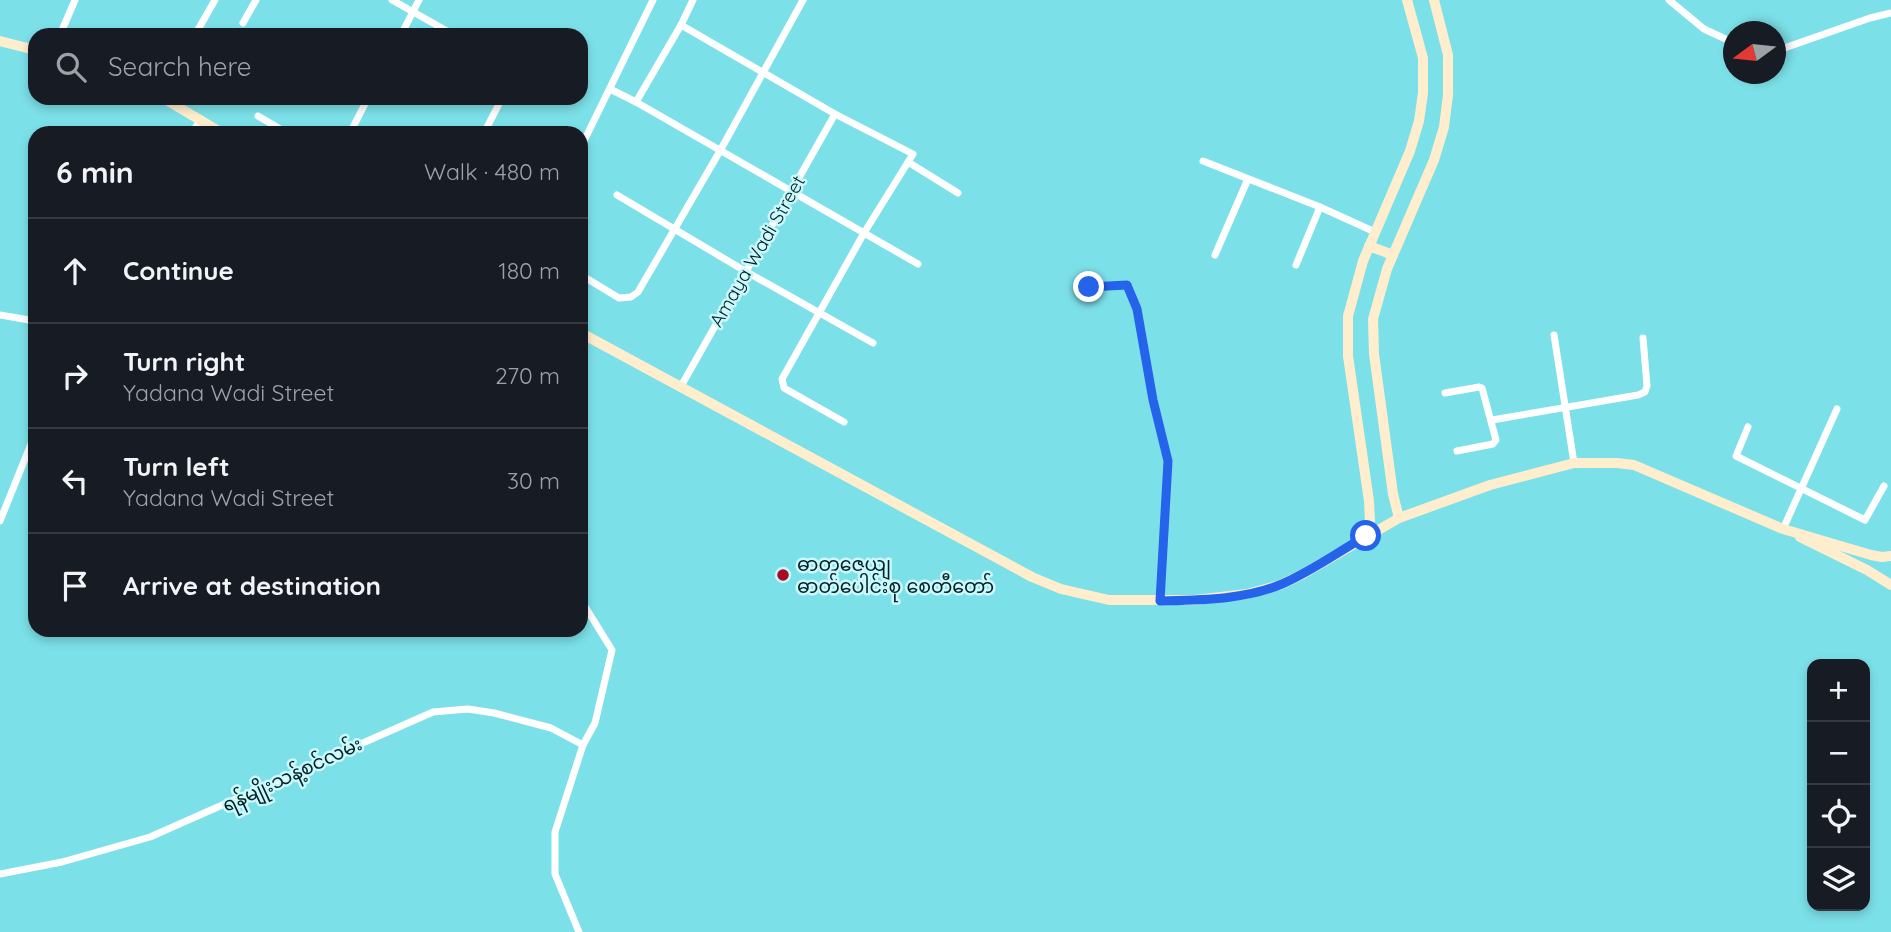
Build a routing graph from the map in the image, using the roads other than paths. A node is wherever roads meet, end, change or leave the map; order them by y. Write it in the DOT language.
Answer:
graph roads {
  1 [pos="75,0"];
  2 [pos="215,0"];
  3 [pos="256,0"];
  4 [pos="392,0"];
  5 [pos="419,0"];
  6 [pos="653,0"];
  7 [pos="693,0"];
  8 [pos="802,0"];
  9 [pos="1408,0"];
  10 [pos="1434,0"];
  11 [pos="1669,0"];
  12 [pos="413,12"];
  13 [pos="1891,13"];
  14 [pos="243,23"];
  15 [pos="681,25"];
  16 [pos="64,28"];
  17 [pos="199,28"];
  18 [pos="405,28"];
  19 [pos="442,28"];
  20 [pos="1723,38"];
  21 [pos="0,41"];
  22 [pos="1786,47"];
  23 [pos="28,48"];
  24 [pos="764,72"];
  25 [pos="611,89"];
  26 [pos="636,102"];
  27 [pos="176,105"];
  28 [pos="364,105"];
  29 [pos="498,105"];
  30 [pos="835,114"];
  31 [pos="258,116"];
  32 [pos="201,119"];
  33 [pos="196,126"];
  34 [pos="212,126"];
  35 [pos="275,126"];
  36 [pos="354,126"];
  37 [pos="488,126"];
  38 [pos="588,133"];
  39 [pos="720,151"];
  40 [pos="1203,161"];
  41 [pos="908,162"];
  42 [pos="1248,179"];
  43 [pos="791,192"];
  44 [pos="958,193"];
  45 [pos="617,195"];
  46 [pos="1320,207"];
  47 [pos="675,229"];
  48 [pos="1374,232"];
  49 [pos="864,233"];
  50 [pos="1369,246"];
  51 [pos="1215,255"];
  52 [pos="1393,255"];
  53 [pos="918,264"];
  54 [pos="1296,265"];
  55 [pos="745,271"];
  56 [pos="588,279"];
  57 [pos="1089,287"];
  58 [pos="819,313"];
  59 [pos="0,315"];
  60 [pos="28,320"];
  61 [pos="1554,335"];
  62 [pos="588,337"];
  63 [pos="1643,338"];
  64 [pos="873,343"];
  65 [pos="680,388"];
  66 [pos="1446,393"];
  67 [pos="1566,407"];
  68 [pos="1837,409"];
  69 [pos="1492,420"];
  70 [pos="844,422"];
  71 [pos="1748,427"];
  72 [pos="28,451"];
  73 [pos="1457,451"];
  74 [pos="1574,463"];
  75 [pos="1884,485"];
  76 [pos="1800,489"];
  77 [pos="1399,518"];
  78 [pos="0,521"];
  79 [pos="1786,529"];
  80 [pos="1366,536"];
  81 [pos="1891,556"];
  82 [pos="1891,585"];
  83 [pos="1160,601"];
  84 [pos="588,611"];
  85 [pos="583,745"];
  86 [pos="0,874"];
  87 [pos="579,932"];
  1 -- 16 [label="street"];
  2 -- 17 [label="street"];
  3 -- 14 [label="street"];
  4 -- 12 [label="street"];
  5 -- 12 [label="street"];
  6 -- 25 [label="street"];
  7 -- 15 [label="street"];
  8 -- 24 [label="street"];
  9 -- 48 [label="main road"];
  10 -- 52 [label="main road"];
  11 -- 20 [label="street"];
  12 -- 18 [label="street"];
  12 -- 19 [label="street"];
  13 -- 22 [label="street"];
  15 -- 24 [label="street"];
  15 -- 26 [label="street"];
  21 -- 23 [label="main road"];
  24 -- 30 [label="street"];
  24 -- 39 [label="street"];
  25 -- 26 [label="street"];
  25 -- 38 [label="street"];
  26 -- 39 [label="street"];
  27 -- 32 [label="main road"];
  28 -- 36 [label="street"];
  29 -- 37 [label="street"];
  30 -- 41 [label="street"];
  30 -- 43 [label="street, Amaya Wadi Street"];
  31 -- 35 [label="street"];
  32 -- 33 [label="street"];
  32 -- 34 [label="main road"];
  39 -- 43 [label="street"];
  39 -- 47 [label="street"];
  40 -- 42 [label="street"];
  41 -- 44 [label="street"];
  41 -- 49 [label="street"];
  42 -- 46 [label="street"];
  42 -- 51 [label="street"];
  43 -- 49 [label="street"];
  43 -- 55 [label="street, Amaya Wadi Street"];
  45 -- 47 [label="street"];
  46 -- 48 [label="street"];
  46 -- 54 [label="street"];
  47 -- 55 [label="street"];
  47 -- 56 [label="street"];
  48 -- 50 [label="main road"];
  49 -- 53 [label="street"];
  49 -- 58 [label="street"];
  50 -- 52 [label="main road"];
  50 -- 80 [label="main road"];
  52 -- 77 [label="main road"];
  55 -- 58 [label="street"];
  55 -- 65 [label="street, Amaya Wadi Street"];
  57 -- 83 [label="street"];
  58 -- 64 [label="street"];
  58 -- 70 [label="street"];
  59 -- 60 [label="street"];
  61 -- 67 [label="street"];
  62 -- 65 [label="main road"];
  63 -- 67 [label="street"];
  65 -- 83 [label="main road"];
  66 -- 69 [label="street"];
  67 -- 69 [label="street"];
  67 -- 74 [label="street"];
  68 -- 76 [label="street"];
  69 -- 73 [label="street"];
  71 -- 76 [label="street"];
  72 -- 78 [label="street"];
  74 -- 77 [label="main road"];
  74 -- 79 [label="main road"];
  75 -- 76 [label="street"];
  76 -- 79 [label="street"];
  77 -- 80 [label="main road"];
  79 -- 81 [label="main road"];
  79 -- 82 [label="main road"];
  80 -- 83 [label="main road"];
  84 -- 85 [label="street"];
  85 -- 86 [label="street, ရန်မျိုးသန့်စင်လမ်း"];
  85 -- 87 [label="street"];
}
